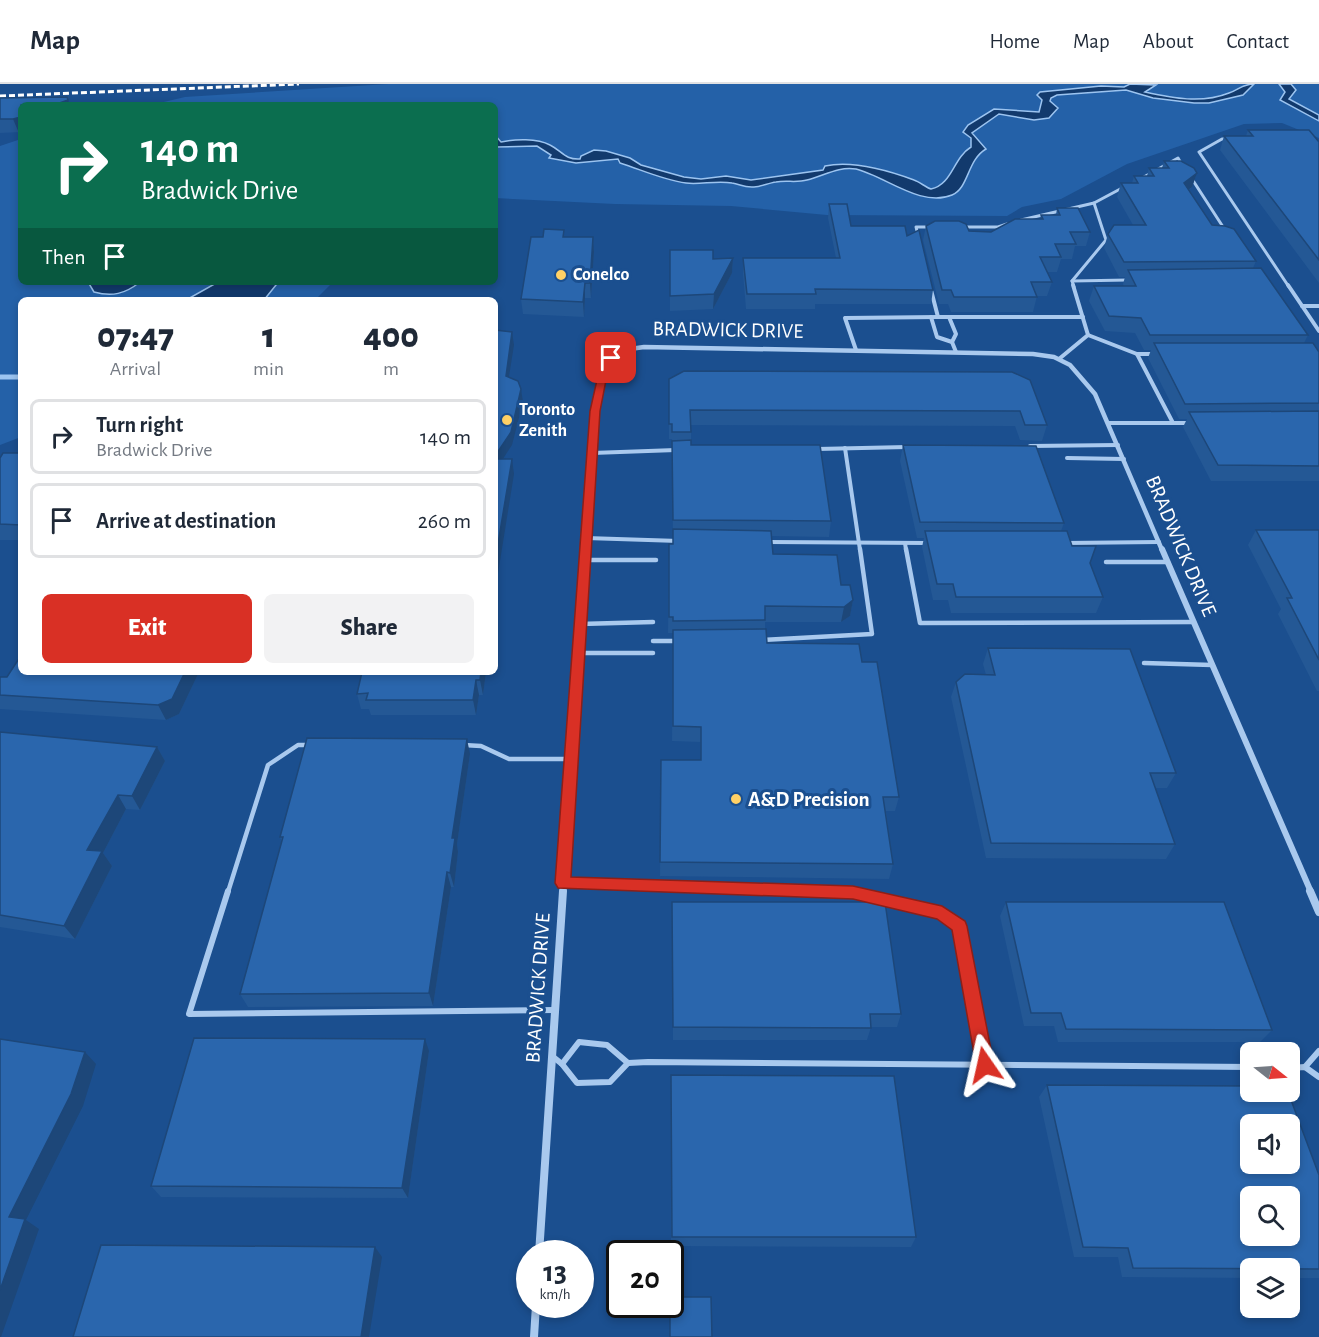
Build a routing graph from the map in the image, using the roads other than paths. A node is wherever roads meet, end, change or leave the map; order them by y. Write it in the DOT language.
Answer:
graph roads {
  1 [pos="1232,139"];
  2 [pos="1184,167"];
  3 [pos="1190,177"];
  4 [pos="1136,181"];
  5 [pos="1126,186"];
  6 [pos="1094,203"];
  7 [pos="939,227"];
  8 [pos="951,227"];
  9 [pos="1227,232"];
  10 [pos="919,239"];
  11 [pos="1130,280"];
  12 [pos="1072,281"];
  13 [pos="930,283"];
  14 [pos="1302,306"];
  15 [pos="1319,306"];
  16 [pos="931,316"];
  17 [pos="938,316"];
  18 [pos="949,316"];
  19 [pos="1083,317"];
  20 [pos="1319,331"];
  21 [pos="1088,335"];
  22 [pos="952,342"];
  23 [pos="856,350"];
  24 [pos="956,352"];
  25 [pos="1137,354"];
  26 [pos="1160,354"];
  27 [pos="1059,359"];
  28 [pos="1108,423"];
  29 [pos="1173,423"];
  30 [pos="1195,423"];
  31 [pos="1118,445"];
  32 [pos="1028,446"];
  33 [pos="914,447"];
  34 [pos="845,448"];
  35 [pos="810,449"];
  36 [pos="682,450"];
  37 [pos="592,453"];
  38 [pos="1068,458"];
  39 [pos="1124,459"];
  40 [pos="585,538"];
  41 [pos="690,541"];
  42 [pos="758,542"];
  43 [pos="1160,542"];
  44 [pos="858,543"];
  45 [pos="905,543"];
  46 [pos="939,543"];
  47 [pos="1053,543"];
  48 [pos="584,560"];
  49 [pos="656,560"];
  50 [pos="1106,562"];
  51 [pos="1168,562"];
  52 [pos="653,622"];
  53 [pos="1194,622"];
  54 [pos="580,624"];
  55 [pos="752,640"];
  56 [pos="653,641"];
  57 [pos="686,641"];
  58 [pos="578,652"];
  59 [pos="653,653"];
  60 [pos="1144,663"];
  61 [pos="1212,664"];
  62 [pos="321,745"];
  63 [pos="458,746"];
  64 [pos="571,759"];
  65 [pos="563,883"];
  66 [pos="1319,912"];
  67 [pos="555,1010"];
  68 [pos="1319,1050"];
  69 [pos="552,1056"];
  70 [pos="628,1063"];
  71 [pos="562,1064"];
  72 [pos="985,1065"];
  73 [pos="1240,1067"];
  74 [pos="1300,1067"];
  75 [pos="1305,1067"];
  76 [pos="1319,1077"];
  77 [pos="540,1240"];
  78 [pos="535,1318"];
  79 [pos="534,1337"];
  1 -- 14 [label="lane"];
  2 -- 4 [label="lane"];
  3 -- 9 [label="lane"];
  5 -- 6 [label="lane"];
  6 -- 8 [label="lane"];
  6 -- 12 [label="lane"];
  7 -- 10 [label="lane"];
  11 -- 12 [label="lane"];
  12 -- 19 [label="lane"];
  13 -- 17 [label="lane"];
  14 -- 15 [label="lane"];
  14 -- 20 [label="lane"];
  16 -- 17 [label="lane"];
  16 -- 22 [label="lane"];
  16 -- 23 [label="lane"];
  17 -- 18 [label="lane"];
  18 -- 19 [label="lane"];
  18 -- 22 [label="lane"];
  19 -- 21 [label="lane"];
  21 -- 25 [label="lane"];
  21 -- 27 [label="lane"];
  22 -- 24 [label="lane"];
  23 -- 24 [label="street, BRADWICK DRIVE"];
  23 -- 37 [label="street, BRADWICK DRIVE"];
  24 -- 27 [label="street, BRADWICK DRIVE"];
  25 -- 26 [label="lane"];
  25 -- 29 [label="lane"];
  27 -- 28 [label="street, BRADWICK DRIVE"];
  28 -- 29 [label="lane"];
  28 -- 31 [label="street, BRADWICK DRIVE"];
  29 -- 30 [label="lane"];
  31 -- 32 [label="lane"];
  31 -- 39 [label="street, BRADWICK DRIVE"];
  33 -- 34 [label="lane"];
  34 -- 35 [label="lane"];
  34 -- 44 [label="lane"];
  36 -- 37 [label="lane"];
  37 -- 40 [label="street, BRADWICK DRIVE"];
  38 -- 39 [label="lane"];
  39 -- 43 [label="street, BRADWICK DRIVE"];
  40 -- 41 [label="lane"];
  40 -- 48 [label="street, BRADWICK DRIVE"];
  42 -- 44 [label="lane"];
  43 -- 47 [label="lane"];
  43 -- 51 [label="street, BRADWICK DRIVE"];
  44 -- 45 [label="lane"];
  44 -- 55 [label="lane"];
  45 -- 46 [label="lane"];
  45 -- 53 [label="lane"];
  48 -- 49 [label="lane"];
  48 -- 54 [label="street, BRADWICK DRIVE"];
  50 -- 51 [label="lane"];
  51 -- 53 [label="street, BRADWICK DRIVE"];
  52 -- 54 [label="lane"];
  53 -- 61 [label="street, BRADWICK DRIVE"];
  54 -- 58 [label="street, BRADWICK DRIVE"];
  56 -- 57 [label="lane"];
  58 -- 59 [label="lane"];
  58 -- 64 [label="street, BRADWICK DRIVE"];
  60 -- 61 [label="lane"];
  61 -- 66 [label="street, BRADWICK DRIVE"];
  62 -- 67 [label="lane"];
  63 -- 64 [label="lane"];
  64 -- 65 [label="street, BRADWICK DRIVE"];
  65 -- 67 [label="street, BRADWICK DRIVE"];
  65 -- 72 [label="lane"];
  67 -- 69 [label="street, BRADWICK DRIVE"];
  68 -- 75 [label="lane"];
  69 -- 71 [label="lane"];
  69 -- 77 [label="street, BRADWICK DRIVE"];
  70 -- 71 [label="lane"];
  70 -- 71 [label="lane"];
  70 -- 72 [label="lane"];
  72 -- 73 [label="lane"];
  74 -- 75 [label="lane"];
  75 -- 76 [label="lane"];
  78 -- 79 [label="street"];
}
